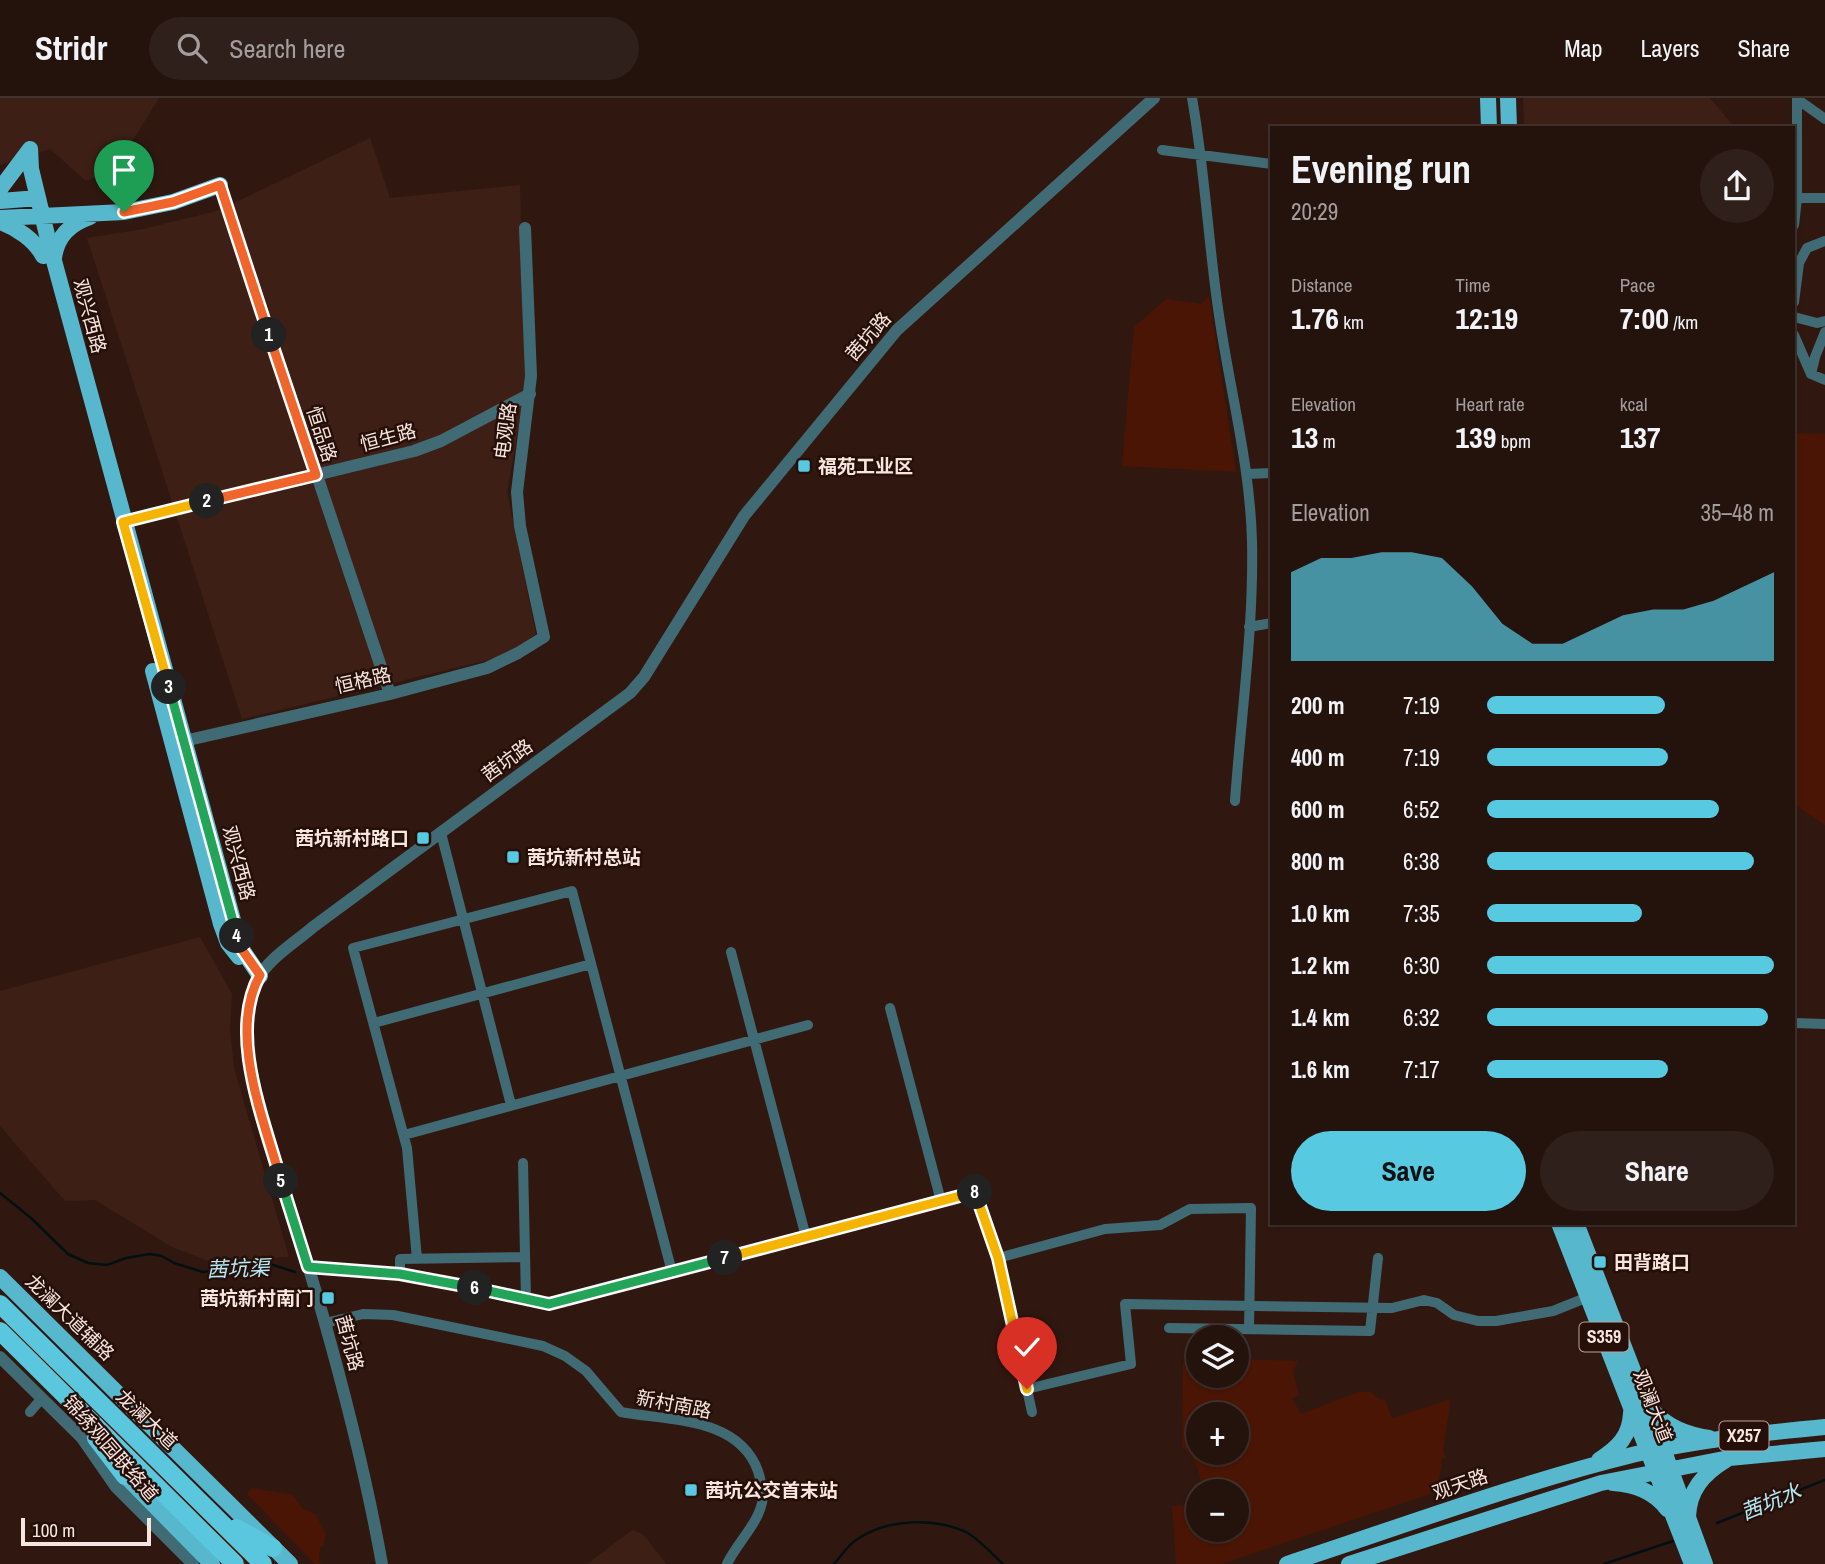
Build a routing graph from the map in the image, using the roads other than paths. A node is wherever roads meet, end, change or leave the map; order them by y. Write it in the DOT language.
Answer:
graph roads {
  1 [pos="1154,98"];
  2 [pos="1192,98"];
  3 [pos="1488,98"];
  4 [pos="1508,98"];
  5 [pos="1797,99"];
  6 [pos="1825,118"];
  7 [pos="1489,126"];
  8 [pos="1509,126"];
  9 [pos="1162,150"];
  10 [pos="1202,155"];
  11 [pos="1270,164"];
  12 [pos="220,185"];
  13 [pos="0,189"];
  14 [pos="33,198"];
  15 [pos="1797,198"];
  16 [pos="1825,198"];
  17 [pos="0,201"];
  18 [pos="104,214"];
  19 [pos="37,215"];
  20 [pos="1795,216"];
  21 [pos="0,220"];
  22 [pos="525,228"];
  23 [pos="1825,241"];
  24 [pos="49,260"];
  25 [pos="1795,294"];
  26 [pos="1795,317"];
  27 [pos="1825,321"];
  28 [pos="1825,332"];
  29 [pos="1795,337"];
  30 [pos="1811,374"];
  31 [pos="1825,380"];
  32 [pos="530,394"];
  33 [pos="1270,473"];
  34 [pos="1247,474"];
  35 [pos="316,475"];
  36 [pos="123,522"];
  37 [pos="1270,623"];
  38 [pos="1248,627"];
  39 [pos="544,637"];
  40 [pos="390,694"];
  41 [pos="184,741"];
  42 [pos="1235,801"];
  43 [pos="441,833"];
  44 [pos="463,919"];
  45 [pos="731,952"];
  46 [pos="591,964"];
  47 [pos="260,975"];
  48 [pos="483,994"];
  49 [pos="890,1008"];
  50 [pos="374,1023"];
  51 [pos="1795,1023"];
  52 [pos="1825,1024"];
  53 [pos="807,1025"];
  54 [pos="754,1039"];
  55 [pos="620,1076"];
  56 [pos="512,1105"];
  57 [pos="404,1135"];
  58 [pos="523,1163"];
  59 [pos="941,1201"];
  60 [pos="1560,1225"];
  61 [pos="1577,1225"];
  62 [pos="806,1237"];
  63 [pos="525,1257"];
  64 [pos="998,1258"];
  65 [pos="1378,1258"];
  66 [pos="417,1259"];
  67 [pos="308,1267"];
  68 [pos="672,1272"];
  69 [pos="400,1274"];
  70 [pos="0,1277"];
  71 [pos="1588,1297"];
  72 [pos="526,1299"];
  73 [pos="0,1304"];
  74 [pos="1250,1306"];
  75 [pos="1374,1308"];
  76 [pos="325,1323"];
  77 [pos="1169,1328"];
  78 [pos="1186,1328"];
  79 [pos="1249,1329"];
  80 [pos="0,1331"];
  81 [pos="0,1357"];
  82 [pos="1027,1389"];
  83 [pos="43,1398"];
  84 [pos="70,1400"];
  85 [pos="1637,1402"];
  86 [pos="30,1412"];
  87 [pos="1031,1412"];
  88 [pos="1825,1427"];
  89 [pos="1718,1439"];
  90 [pos="1825,1449"];
  91 [pos="1656,1451"];
  92 [pos="1729,1458"];
  93 [pos="1581,1469"];
  94 [pos="1663,1469"];
  95 [pos="125,1476"];
  96 [pos="1601,1483"];
  97 [pos="1516,1488"];
  98 [pos="1522,1508"];
  99 [pos="1681,1518"];
  100 [pos="220,1520"];
  101 [pos="273,1548"];
  102 [pos="193,1564"];
  103 [pos="212,1564"];
  104 [pos="235,1564"];
  105 [pos="263,1564"];
  106 [pos="290,1564"];
  107 [pos="382,1564"];
  108 [pos="727,1564"];
  109 [pos="1287,1564"];
  110 [pos="1349,1564"];
  111 [pos="1692,1564"];
  112 [pos="1705,1564"];
  1 -- 43 [label="street, 茜坑路"];
  2 -- 10 [label="street"];
  3 -- 7 [label="main road"];
  4 -- 8 [label="main road"];
  5 -- 6 [label="street"];
  5 -- 15 [label="street"];
  9 -- 10 [label="street"];
  10 -- 11 [label="street"];
  10 -- 34 [label="street"];
  12 -- 18 [label="main road"];
  12 -- 35 [label="street, 恒品路"];
  13 -- 14 [label="main road, 观兴西路"];
  14 -- 17 [label="main road"];
  14 -- 19 [label="main road, 观兴西路"];
  15 -- 16 [label="street"];
  15 -- 20 [label="street"];
  18 -- 19 [label="main road"];
  18 -- 24 [label="main road"];
  19 -- 21 [label="main road"];
  19 -- 24 [label="main road, 观兴西路"];
  21 -- 24 [label="main road"];
  22 -- 32 [label="street, 电观路"];
  23 -- 25 [label="street"];
  24 -- 36 [label="main road, 观兴西路"];
  24 -- 47 [label="main road, 观兴西路"];
  26 -- 27 [label="street"];
  28 -- 30 [label="street"];
  29 -- 30 [label="street"];
  30 -- 31 [label="street"];
  32 -- 35 [label="street, 恒生路"];
  32 -- 39 [label="street, 电观路"];
  33 -- 34 [label="street"];
  34 -- 38 [label="street"];
  35 -- 36 [label="street, 恒生路"];
  35 -- 40 [label="street, 恒品路"];
  36 -- 41 [label="main road, 观兴西路"];
  37 -- 38 [label="street"];
  38 -- 42 [label="street"];
  39 -- 40 [label="street, 恒格路"];
  40 -- 41 [label="street, 恒格路"];
  41 -- 47 [label="main road, 观兴西路"];
  43 -- 44 [label="street"];
  43 -- 47 [label="street, 茜坑路"];
  44 -- 46 [label="street"];
  44 -- 48 [label="street"];
  44 -- 50 [label="street"];
  45 -- 54 [label="street"];
  46 -- 48 [label="street"];
  46 -- 55 [label="street"];
  47 -- 67 [label="street, 茜坑路"];
  48 -- 50 [label="street"];
  48 -- 56 [label="street"];
  49 -- 59 [label="street"];
  50 -- 57 [label="street"];
  51 -- 52 [label="street"];
  53 -- 54 [label="street"];
  54 -- 55 [label="street"];
  54 -- 62 [label="street"];
  55 -- 56 [label="street"];
  55 -- 68 [label="street"];
  56 -- 57 [label="street"];
  57 -- 66 [label="street"];
  58 -- 63 [label="street"];
  59 -- 62 [label="street"];
  59 -- 64 [label="street"];
  60 -- 71 [label="main road, 观澜大道 / S359"];
  61 -- 85 [label="main road, 观澜大道 / S359"];
  62 -- 68 [label="street"];
  63 -- 66 [label="street"];
  63 -- 72 [label="street"];
  64 -- 74 [label="street"];
  64 -- 82 [label="street"];
  65 -- 75 [label="street"];
  66 -- 69 [label="street"];
  67 -- 69 [label="street"];
  67 -- 76 [label="street, 茜坑路"];
  68 -- 72 [label="street"];
  69 -- 72 [label="street"];
  70 -- 101 [label="main road, 龙澜大道辅路"];
  71 -- 75 [label="street"];
  71 -- 85 [label="main road, 观澜大道 / S359"];
  73 -- 100 [label="highway, 龙澜大道"];
  74 -- 75 [label="street"];
  74 -- 79 [label="street"];
  74 -- 82 [label="street"];
  75 -- 79 [label="street"];
  76 -- 107 [label="street, 茜坑路"];
  76 -- 108 [label="street, 新村南路"];
  77 -- 78 [label="street"];
  80 -- 84 [label="highway"];
  81 -- 83 [label="street, 锦绣观园联络道"];
  82 -- 87 [label="street"];
  83 -- 86 [label="street"];
  83 -- 102 [label="street, 锦绣观园联络道"];
  84 -- 95 [label="highway"];
  84 -- 104 [label="highway"];
  85 -- 89 [label="main road"];
  85 -- 91 [label="main road, 观澜大道 / S359"];
  85 -- 93 [label="main road"];
  88 -- 89 [label="main road, X257"];
  89 -- 91 [label="main road, X257"];
  90 -- 92 [label="main road, X257"];
  91 -- 93 [label="main road, 观天路"];
  91 -- 94 [label="main road, 观澜大道 / S359"];
  92 -- 94 [label="main road, X257"];
  92 -- 99 [label="main road"];
  93 -- 97 [label="main road, 观天路"];
  94 -- 96 [label="main road"];
  94 -- 99 [label="main road, 观澜大道 / S359"];
  95 -- 103 [label="main road"];
  96 -- 98 [label="main road"];
  96 -- 99 [label="main road"];
  97 -- 98 [label="main road"];
  97 -- 109 [label="main road, 观天路"];
  98 -- 110 [label="main road"];
  99 -- 111 [label="main road, 观澜大道 / S359"];
  99 -- 112 [label="main road, 观澜大道 / S359"];
  100 -- 101 [label="highway"];
  100 -- 105 [label="highway, 龙澜大道"];
  101 -- 106 [label="main road, 龙澜大道辅路"];
}
